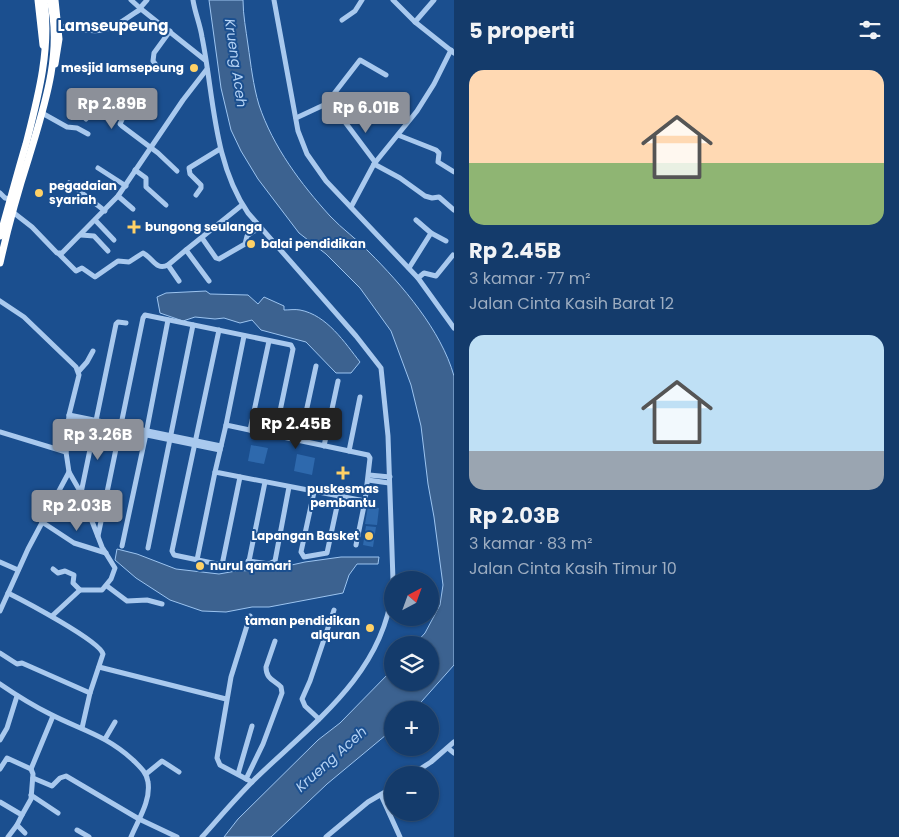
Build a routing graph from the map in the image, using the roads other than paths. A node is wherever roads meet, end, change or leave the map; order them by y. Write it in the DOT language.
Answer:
graph roads {
  1 [pos="38,0"];
  2 [pos="44,0"];
  3 [pos="131,0"];
  4 [pos="146,0"];
  5 [pos="193,0"];
  6 [pos="274,0"];
  7 [pos="362,0"];
  8 [pos="393,0"];
  9 [pos="434,0"];
  10 [pos="55,1"];
  11 [pos="140,8"];
  12 [pos="342,20"];
  13 [pos="415,22"];
  14 [pos="59,26"];
  15 [pos="170,31"];
  16 [pos="50,48"];
  17 [pos="453,51"];
  18 [pos="205,60"];
  19 [pos="156,65"];
  20 [pos="207,69"];
  21 [pos="47,70"];
  22 [pos="386,76"];
  23 [pos="113,102"];
  24 [pos="116,111"];
  25 [pos="42,114"];
  26 [pos="296,118"];
  27 [pos="342,118"];
  28 [pos="86,119"];
  29 [pos="88,134"];
  30 [pos="398,135"];
  31 [pos="150,148"];
  32 [pos="220,149"];
  33 [pos="374,163"];
  34 [pos="98,168"];
  35 [pos="135,170"];
  36 [pos="177,171"];
  37 [pos="454,172"];
  38 [pos="69,183"];
  39 [pos="126,186"];
  40 [pos="0,193"];
  41 [pos="196,195"];
  42 [pos="118,196"];
  43 [pos="11,199"];
  44 [pos="166,205"];
  45 [pos="242,205"];
  46 [pos="351,207"];
  47 [pos="132,209"];
  48 [pos="454,210"];
  49 [pos="105,211"];
  50 [pos="14,213"];
  51 [pos="95,220"];
  52 [pos="416,220"];
  53 [pos="260,227"];
  54 [pos="431,232"];
  55 [pos="81,235"];
  56 [pos="0,236"];
  57 [pos="202,238"];
  58 [pos="114,240"];
  59 [pos="446,241"];
  60 [pos="186,250"];
  61 [pos="108,251"];
  62 [pos="1,252"];
  63 [pos="59,254"];
  64 [pos="452,255"];
  65 [pos="0,263"];
  66 [pos="168,265"];
  67 [pos="409,268"];
  68 [pos="418,278"];
  69 [pos="179,281"];
  70 [pos="209,281"];
  71 [pos="0,301"];
  72 [pos="168,320"];
  73 [pos="126,323"];
  74 [pos="193,325"];
  75 [pos="454,328"];
  76 [pos="219,330"];
  77 [pos="244,336"];
  78 [pos="269,341"];
  79 [pos="93,351"];
  80 [pos="316,366"];
  81 [pos="79,371"];
  82 [pos="338,381"];
  83 [pos="360,397"];
  84 [pos="69,417"];
  85 [pos="96,422"];
  86 [pos="226,425"];
  87 [pos="120,427"];
  88 [pos="250,430"];
  89 [pos="0,432"];
  90 [pos="146,432"];
  91 [pos="275,435"];
  92 [pos="170,437"];
  93 [pos="300,440"];
  94 [pos="195,443"];
  95 [pos="324,446"];
  96 [pos="220,448"];
  97 [pos="349,451"];
  98 [pos="66,452"];
  99 [pos="69,472"];
  100 [pos="215,472"];
  101 [pos="240,477"];
  102 [pos="368,477"];
  103 [pos="389,480"];
  104 [pos="265,482"];
  105 [pos="289,487"];
  106 [pos="314,492"];
  107 [pos="81,493"];
  108 [pos="339,497"];
  109 [pos="365,501"];
  110 [pos="42,522"];
  111 [pos="98,536"];
  112 [pos="356,545"];
  113 [pos="122,546"];
  114 [pos="148,548"];
  115 [pos="106,554"];
  116 [pos="197,560"];
  117 [pos="0,562"];
  118 [pos="53,569"];
  119 [pos="18,570"];
  120 [pos="393,571"];
  121 [pos="106,586"];
  122 [pos="80,590"];
  123 [pos="8,593"];
  124 [pos="162,604"];
  125 [pos="334,610"];
  126 [pos="0,612"];
  127 [pos="52,616"];
  128 [pos="250,616"];
  129 [pos="385,626"];
  130 [pos="275,641"];
  131 [pos="0,653"];
  132 [pos="99,667"];
  133 [pos="0,684"];
  134 [pos="90,693"];
  135 [pos="17,696"];
  136 [pos="226,699"];
  137 [pos="53,716"];
  138 [pos="319,719"];
  139 [pos="115,722"];
  140 [pos="252,726"];
  141 [pos="82,728"];
  142 [pos="105,739"];
  143 [pos="0,740"];
  144 [pos="454,742"];
  145 [pos="448,748"];
  146 [pos="0,754"];
  147 [pos="454,754"];
  148 [pos="7,758"];
  149 [pos="424,766"];
  150 [pos="0,769"];
  151 [pos="31,769"];
  152 [pos="179,772"];
  153 [pos="146,774"];
  154 [pos="238,774"];
  155 [pos="33,778"];
  156 [pos="246,779"];
  157 [pos="252,782"];
  158 [pos="384,793"];
  159 [pos="380,795"];
  160 [pos="31,796"];
  161 [pos="0,802"];
  162 [pos="58,813"];
  163 [pos="22,816"];
  164 [pos="139,819"];
  165 [pos="17,825"];
  166 [pos="77,830"];
  167 [pos="25,833"];
  168 [pos="8,837"];
  169 [pos="89,837"];
  170 [pos="131,837"];
  171 [pos="177,837"];
  172 [pos="202,837"];
  173 [pos="326,837"];
  174 [pos="400,837"];
  1 -- 21 [label="highway"];
  2 -- 16 [label="highway"];
  3 -- 11 [label="street"];
  4 -- 11 [label="street"];
  5 -- 18 [label="street"];
  6 -- 26 [label="street"];
  7 -- 12 [label="street"];
  8 -- 13 [label="street"];
  9 -- 13 [label="street"];
  10 -- 14 [label="highway"];
  10 -- 16 [label="highway"];
  11 -- 14 [label="street"];
  11 -- 15 [label="street"];
  13 -- 17 [label="street"];
  14 -- 21 [label="highway"];
  15 -- 18 [label="street"];
  15 -- 19 [label="street"];
  16 -- 21 [label="highway"];
  17 -- 30 [label="street"];
  18 -- 20 [label="street"];
  20 -- 31 [label="street"];
  20 -- 32 [label="street"];
  21 -- 25 [label="highway"];
  21 -- 43 [label="highway"];
  22 -- 26 [label="street"];
  23 -- 24 [label="street"];
  23 -- 28 [label="street"];
  23 -- 31 [label="street"];
  25 -- 29 [label="street"];
  25 -- 50 [label="highway"];
  26 -- 46 [label="street"];
  27 -- 33 [label="street"];
  30 -- 33 [label="street"];
  30 -- 37 [label="street"];
  31 -- 35 [label="street"];
  31 -- 36 [label="street"];
  32 -- 41 [label="street"];
  32 -- 45 [label="street"];
  33 -- 46 [label="street"];
  33 -- 48 [label="street"];
  34 -- 39 [label="street"];
  35 -- 39 [label="street"];
  35 -- 44 [label="street"];
  38 -- 49 [label="street"];
  39 -- 42 [label="street"];
  40 -- 43 [label="street"];
  42 -- 47 [label="street"];
  42 -- 49 [label="street"];
  43 -- 56 [label="highway"];
  45 -- 53 [label="street"];
  45 -- 57 [label="street"];
  46 -- 67 [label="street"];
  49 -- 51 [label="street"];
  50 -- 62 [label="highway"];
  50 -- 63 [label="street"];
  51 -- 55 [label="street"];
  51 -- 58 [label="street"];
  52 -- 54 [label="street"];
  53 -- 57 [label="street"];
  53 -- 103 [label="street"];
  54 -- 59 [label="street"];
  54 -- 67 [label="street"];
  55 -- 61 [label="street"];
  55 -- 63 [label="street"];
  57 -- 60 [label="street"];
  60 -- 66 [label="street"];
  60 -- 70 [label="street"];
  62 -- 65 [label="highway"];
  63 -- 66 [label="street"];
  64 -- 68 [label="street"];
  66 -- 69 [label="street"];
  67 -- 68 [label="street"];
  68 -- 75 [label="street"];
  71 -- 81 [label="street"];
  72 -- 74 [label="street"];
  72 -- 87 [label="street"];
  72 -- 90 [label="street"];
  73 -- 85 [label="street"];
  74 -- 76 [label="street"];
  74 -- 92 [label="street"];
  76 -- 77 [label="street"];
  76 -- 94 [label="street"];
  77 -- 78 [label="street"];
  77 -- 86 [label="street"];
  78 -- 88 [label="street"];
  78 -- 91 [label="street"];
  79 -- 81 [label="street"];
  80 -- 93 [label="street"];
  81 -- 84 [label="street"];
  82 -- 95 [label="street"];
  83 -- 97 [label="street"];
  84 -- 85 [label="street"];
  84 -- 98 [label="street"];
  85 -- 87 [label="street"];
  85 -- 107 [label="street"];
  86 -- 88 [label="street"];
  86 -- 96 [label="street"];
  87 -- 90 [label="street"];
  87 -- 111 [label="street"];
  88 -- 91 [label="street"];
  89 -- 98 [label="street"];
  90 -- 92 [label="street"];
  90 -- 113 [label="street"];
  91 -- 93 [label="street"];
  92 -- 94 [label="street"];
  92 -- 114 [label="street"];
  93 -- 95 [label="street"];
  94 -- 96 [label="street"];
  94 -- 116 [label="street"];
  95 -- 97 [label="street"];
  96 -- 100 [label="street"];
  97 -- 102 [label="street"];
  98 -- 99 [label="street"];
  99 -- 107 [label="street"];
  99 -- 110 [label="street"];
  100 -- 101 [label="street"];
  100 -- 116 [label="street"];
  101 -- 104 [label="street"];
  101 -- 116 [label="street"];
  102 -- 103 [label="street"];
  102 -- 109 [label="street"];
  103 -- 120 [label="street"];
  104 -- 105 [label="street"];
  104 -- 105 [label="street"];
  105 -- 106 [label="street"];
  106 -- 108 [label="street"];
  106 -- 108 [label="street"];
  107 -- 111 [label="street"];
  108 -- 109 [label="street"];
  109 -- 112 [label="street"];
  110 -- 115 [label="street"];
  110 -- 119 [label="street"];
  111 -- 115 [label="street"];
  115 -- 121 [label="street"];
  117 -- 119 [label="street"];
  118 -- 122 [label="street"];
  119 -- 123 [label="street"];
  121 -- 122 [label="street"];
  121 -- 124 [label="street"];
  122 -- 127 [label="street"];
  123 -- 126 [label="street"];
  123 -- 127 [label="street"];
  125 -- 138 [label="street"];
  127 -- 132 [label="street"];
  128 -- 136 [label="street"];
  129 -- 138 [label="street"];
  130 -- 156 [label="street"];
  131 -- 134 [label="street"];
  132 -- 134 [label="street"];
  132 -- 136 [label="street"];
  133 -- 135 [label="street"];
  134 -- 141 [label="street"];
  135 -- 137 [label="street"];
  135 -- 143 [label="street"];
  136 -- 154 [label="street"];
  137 -- 141 [label="street"];
  137 -- 151 [label="street"];
  138 -- 157 [label="street"];
  139 -- 142 [label="street"];
  140 -- 154 [label="street"];
  141 -- 142 [label="street"];
  142 -- 153 [label="street"];
  144 -- 145 [label="street"];
  145 -- 147 [label="street"];
  145 -- 149 [label="street"];
  146 -- 148 [label="street"];
  148 -- 150 [label="street"];
  148 -- 151 [label="street"];
  151 -- 155 [label="street"];
  152 -- 153 [label="street"];
  153 -- 164 [label="street"];
  154 -- 156 [label="street"];
  155 -- 160 [label="street"];
  155 -- 164 [label="street"];
  156 -- 157 [label="street"];
  157 -- 172 [label="street"];
  158 -- 159 [label="street"];
  159 -- 173 [label="street"];
  159 -- 174 [label="street"];
  160 -- 162 [label="street"];
  160 -- 163 [label="street"];
  161 -- 163 [label="street"];
  163 -- 165 [label="street"];
  164 -- 170 [label="street"];
  164 -- 171 [label="street"];
  165 -- 167 [label="street"];
  165 -- 168 [label="street"];
  166 -- 169 [label="street"];
}
